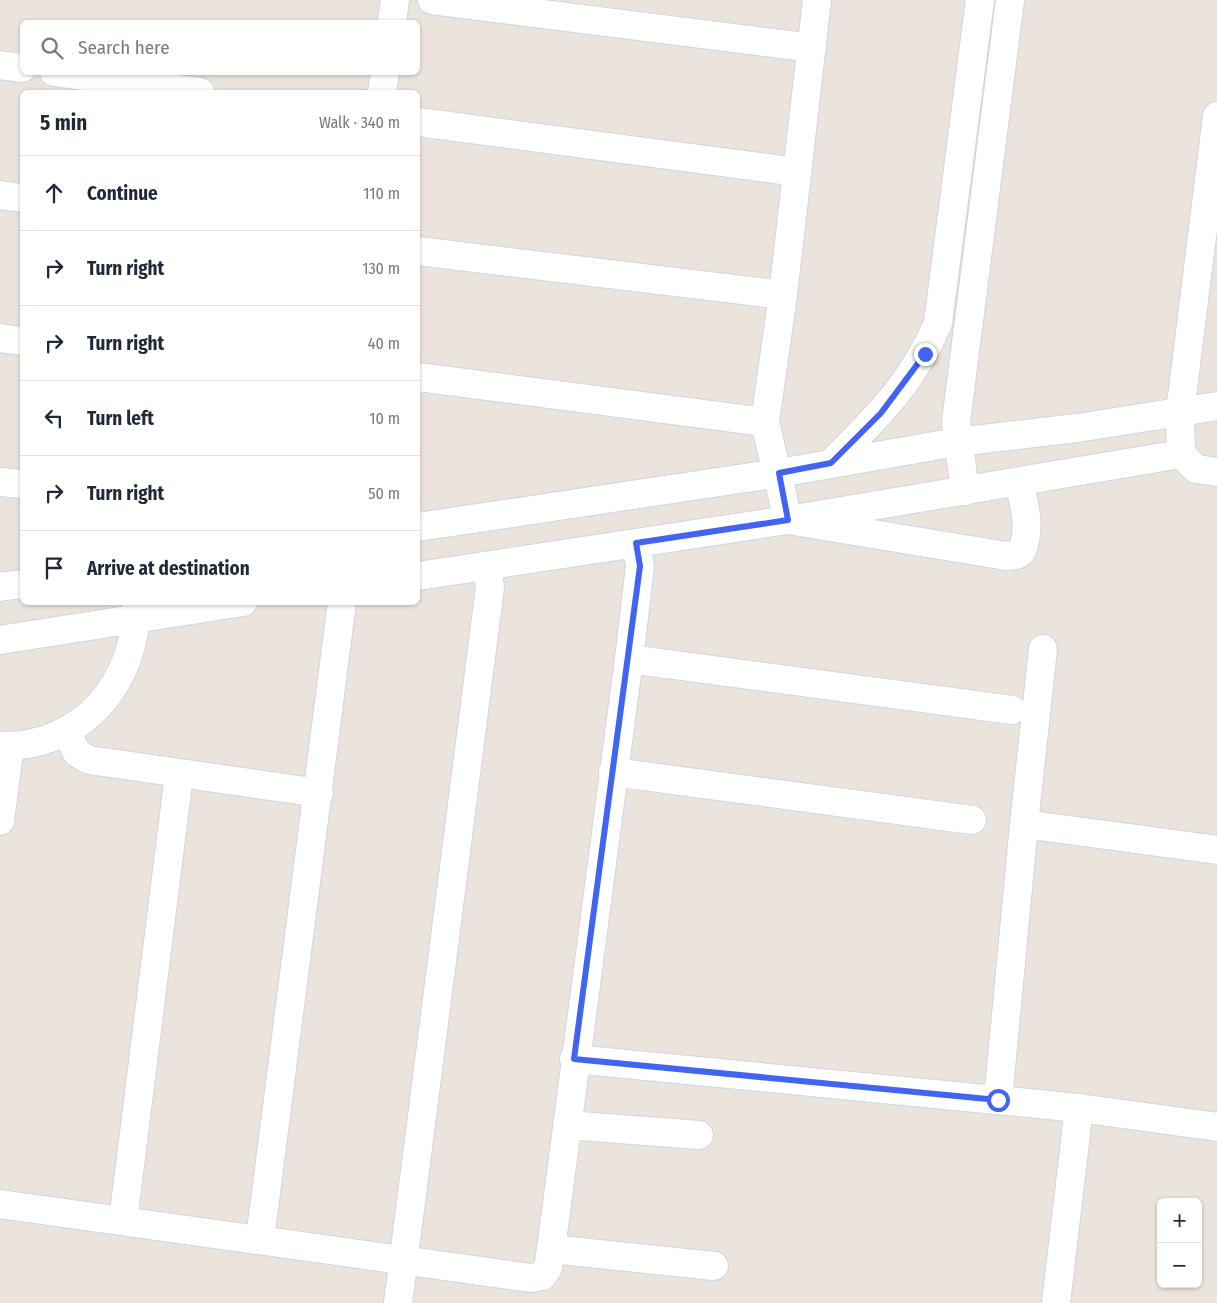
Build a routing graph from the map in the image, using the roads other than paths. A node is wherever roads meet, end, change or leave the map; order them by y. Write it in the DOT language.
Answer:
graph roads {
  1 [pos="395,0"];
  2 [pos="432,0"];
  3 [pos="818,0"];
  4 [pos="980,0"];
  5 [pos="1010,0"];
  6 [pos="392,20"];
  7 [pos="812,48"];
  8 [pos="0,65"];
  9 [pos="20,68"];
  10 [pos="76,75"];
  11 [pos="385,75"];
  12 [pos="185,90"];
  13 [pos="382,90"];
  14 [pos="1217,116"];
  15 [pos="420,122"];
  16 [pos="797,172"];
  17 [pos="956,189"];
  18 [pos="985,193"];
  19 [pos="0,195"];
  20 [pos="20,198"];
  21 [pos="420,251"];
  22 [pos="784,295"];
  23 [pos="0,338"];
  24 [pos="931,340"];
  25 [pos="20,341"];
  26 [pos="965,345"];
  27 [pos="420,377"];
  28 [pos="1217,406"];
  29 [pos="1180,413"];
  30 [pos="765,422"];
  31 [pos="957,442"];
  32 [pos="1181,454"];
  33 [pos="831,463"];
  34 [pos="1217,472"];
  35 [pos="779,473"];
  36 [pos="0,482"];
  37 [pos="1019,482"];
  38 [pos="20,484"];
  39 [pos="965,491"];
  40 [pos="788,520"];
  41 [pos="420,527"];
  42 [pos="636,543"];
  43 [pos="487,566"];
  44 [pos="420,576"];
  45 [pos="20,584"];
  46 [pos="0,587"];
  47 [pos="207,605"];
  48 [pos="342,605"];
  49 [pos="136,611"];
  50 [pos="0,640"];
  51 [pos="1043,649"];
  52 [pos="629,659"];
  53 [pos="1012,710"];
  54 [pos="66,731"];
  55 [pos="5,746"];
  56 [pos="614,772"];
  57 [pos="179,775"];
  58 [pos="319,793"];
  59 [pos="972,820"];
  60 [pos="0,821"];
  61 [pos="1024,824"];
  62 [pos="1217,850"];
  63 [pos="574,1059"];
  64 [pos="998,1100"];
  65 [pos="1079,1108"];
  66 [pos="567,1125"];
  67 [pos="1217,1127"];
  68 [pos="699,1135"];
  69 [pos="0,1204"];
  70 [pos="123,1221"];
  71 [pos="260,1239"];
  72 [pos="551,1248"];
  73 [pos="404,1260"];
  74 [pos="714,1266"];
  75 [pos="398,1303"];
  76 [pos="1056,1303"];
  1 -- 6 [label="street"];
  2 -- 7 [label="street"];
  3 -- 7 [label="street"];
  4 -- 17 [label="street"];
  5 -- 18 [label="street"];
  7 -- 16 [label="street"];
  8 -- 9 [label="street"];
  10 -- 12 [label="street"];
  11 -- 13 [label="street"];
  14 -- 29 [label="street"];
  15 -- 16 [label="street"];
  16 -- 22 [label="street"];
  17 -- 18 [label="street"];
  17 -- 24 [label="street"];
  18 -- 26 [label="street"];
  19 -- 20 [label="street"];
  21 -- 22 [label="street"];
  22 -- 30 [label="street"];
  23 -- 25 [label="street"];
  24 -- 26 [label="street"];
  24 -- 33 [label="street"];
  26 -- 31 [label="street"];
  27 -- 30 [label="street"];
  28 -- 29 [label="street"];
  29 -- 31 [label="street"];
  29 -- 32 [label="street"];
  30 -- 35 [label="street"];
  31 -- 33 [label="street"];
  31 -- 39 [label="street"];
  32 -- 34 [label="street"];
  32 -- 37 [label="street"];
  33 -- 35 [label="street"];
  35 -- 40 [label="street"];
  35 -- 41 [label="street"];
  36 -- 38 [label="street"];
  37 -- 39 [label="street"];
  37 -- 40 [label="street"];
  39 -- 40 [label="street"];
  40 -- 42 [label="street"];
  42 -- 43 [label="street"];
  42 -- 52 [label="street"];
  43 -- 44 [label="street"];
  43 -- 73 [label="street"];
  45 -- 46 [label="street"];
  47 -- 49 [label="street"];
  48 -- 58 [label="street"];
  49 -- 50 [label="street"];
  49 -- 54 [label="street"];
  51 -- 61 [label="street"];
  52 -- 53 [label="street"];
  52 -- 56 [label="street"];
  54 -- 55 [label="street"];
  54 -- 57 [label="street"];
  55 -- 60 [label="street"];
  56 -- 59 [label="street"];
  56 -- 63 [label="street"];
  57 -- 58 [label="street"];
  57 -- 70 [label="street"];
  58 -- 71 [label="street"];
  61 -- 62 [label="street"];
  61 -- 64 [label="street"];
  63 -- 64 [label="street"];
  63 -- 66 [label="street"];
  64 -- 65 [label="street"];
  65 -- 67 [label="street"];
  65 -- 76 [label="street"];
  66 -- 68 [label="street"];
  66 -- 72 [label="street"];
  69 -- 70 [label="street"];
  70 -- 71 [label="street"];
  71 -- 73 [label="street"];
  72 -- 73 [label="street"];
  72 -- 74 [label="street"];
  73 -- 75 [label="street"];
}
